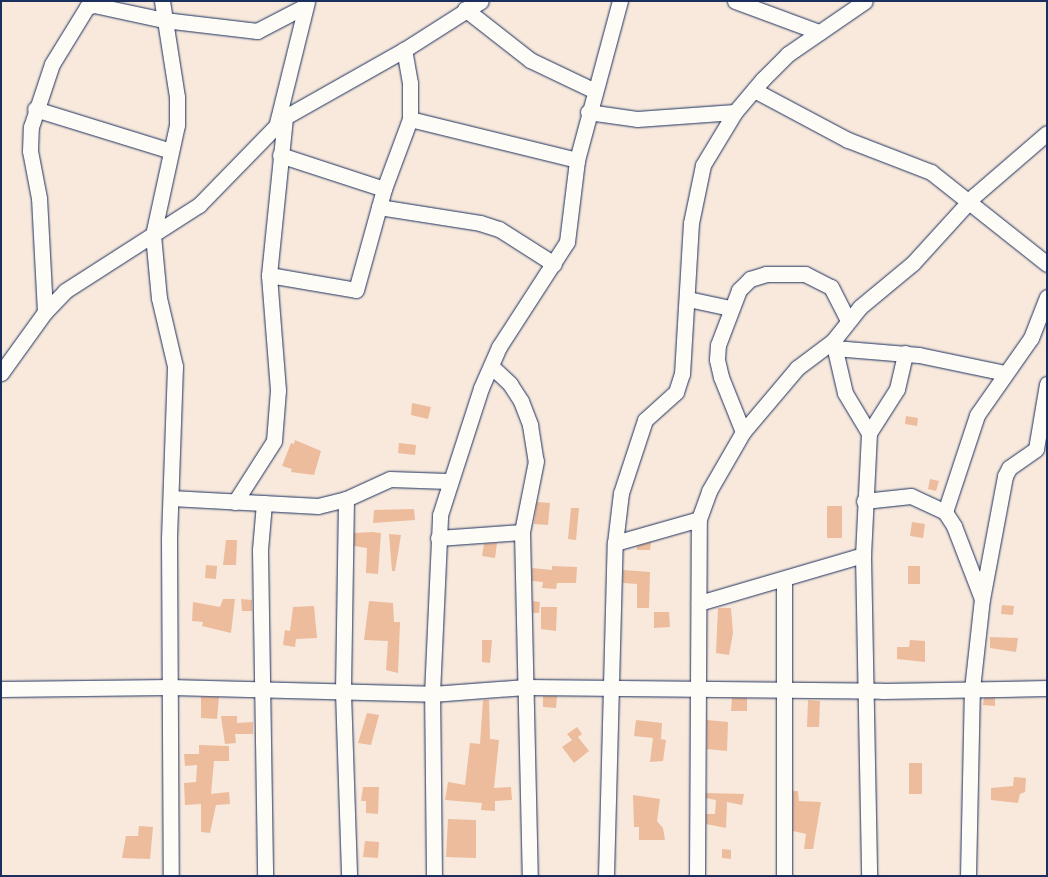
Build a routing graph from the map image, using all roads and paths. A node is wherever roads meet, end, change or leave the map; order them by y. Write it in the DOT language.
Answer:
graph roads {
  1 [pos="162,1"];
  2 [pos="481,1"];
  3 [pos="620,1"];
  4 [pos="735,1"];
  5 [pos="865,1"];
  6 [pos="102,4"];
  7 [pos="306,4"];
  8 [pos="751,4"];
  9 [pos="465,9"];
  10 [pos="164,20"];
  11 [pos="819,32"];
  12 [pos="404,50"];
  13 [pos="754,90"];
  14 [pos="595,91"];
  15 [pos="35,109"];
  16 [pos="588,112"];
  17 [pos="735,112"];
  18 [pos="410,119"];
  19 [pos="281,120"];
  20 [pos="1047,133"];
  21 [pos="171,152"];
  22 [pos="280,155"];
  23 [pos="577,160"];
  24 [pos="384,189"];
  25 [pos="969,203"];
  26 [pos="379,207"];
  27 [pos="153,234"];
  28 [pos="554,264"];
  29 [pos="1047,264"];
  30 [pos="269,275"];
  31 [pos="1047,297"];
  32 [pos="688,299"];
  33 [pos="730,308"];
  34 [pos="45,312"];
  35 [pos="848,321"];
  36 [pos="834,344"];
  37 [pos="905,353"];
  38 [pos="491,366"];
  39 [pos="1,373"];
  40 [pos="1005,373"];
  41 [pos="1047,384"];
  42 [pos="743,432"];
  43 [pos="870,432"];
  44 [pos="448,481"];
  45 [pos="171,498"];
  46 [pos="346,498"];
  47 [pos="864,500"];
  48 [pos="235,502"];
  49 [pos="264,503"];
  50 [pos="945,512"];
  51 [pos="699,519"];
  52 [pos="522,532"];
  53 [pos="438,538"];
  54 [pos="615,543"];
  55 [pos="863,555"];
  56 [pos="784,579"];
  57 [pos="982,599"];
  58 [pos="699,603"];
  59 [pos="170,687"];
  60 [pos="526,687"];
  61 [pos="699,687"];
  62 [pos="262,688"];
  63 [pos="610,688"];
  64 [pos="1047,688"];
  65 [pos="1,689"];
  66 [pos="972,689"];
  67 [pos="782,690"];
  68 [pos="868,691"];
  69 [pos="343,692"];
  70 [pos="432,694"];
  71 [pos="171,876"];
  72 [pos="265,876"];
  73 [pos="349,876"];
  74 [pos="434,876"];
  75 [pos="530,876"];
  76 [pos="606,876"];
  77 [pos="697,876"];
  78 [pos="784,876"];
  79 [pos="869,876"];
  80 [pos="968,876"];
  1 -- 10 [label="street"];
  2 -- 9 [label="street"];
  3 -- 14 [label="street"];
  4 -- 8 [label="street"];
  5 -- 11 [label="street"];
  6 -- 10 [label="street"];
  6 -- 15 [label="street"];
  7 -- 10 [label="street"];
  7 -- 19 [label="street"];
  8 -- 11 [label="street"];
  9 -- 12 [label="street"];
  9 -- 14 [label="street"];
  10 -- 21 [label="street"];
  11 -- 13 [label="street"];
  12 -- 18 [label="street"];
  12 -- 19 [label="street"];
  13 -- 17 [label="street"];
  13 -- 25 [label="street"];
  14 -- 16 [label="street"];
  15 -- 21 [label="street"];
  15 -- 34 [label="street"];
  16 -- 17 [label="street"];
  16 -- 23 [label="street"];
  17 -- 32 [label="street"];
  18 -- 23 [label="street"];
  18 -- 24 [label="street"];
  19 -- 22 [label="street"];
  19 -- 27 [label="street"];
  20 -- 25 [label="street"];
  21 -- 27 [label="street"];
  22 -- 24 [label="street"];
  22 -- 30 [label="street"];
  23 -- 28 [label="street"];
  24 -- 26 [label="street"];
  25 -- 29 [label="street"];
  25 -- 35 [label="street"];
  26 -- 28 [label="street"];
  26 -- 30 [label="street"];
  27 -- 34 [label="street"];
  27 -- 45 [label="street"];
  28 -- 38 [label="street"];
  30 -- 48 [label="street"];
  31 -- 40 [label="street"];
  32 -- 33 [label="street"];
  32 -- 54 [label="street"];
  33 -- 35 [label="street"];
  33 -- 42 [label="street"];
  34 -- 39 [label="street"];
  35 -- 36 [label="street"];
  36 -- 37 [label="street"];
  36 -- 42 [label="street"];
  36 -- 43 [label="street"];
  37 -- 40 [label="street"];
  37 -- 43 [label="street"];
  38 -- 44 [label="street"];
  38 -- 52 [label="street"];
  40 -- 50 [label="street"];
  41 -- 57 [label="street"];
  42 -- 51 [label="street"];
  43 -- 47 [label="street"];
  44 -- 46 [label="street"];
  44 -- 53 [label="street"];
  45 -- 48 [label="street"];
  45 -- 59 [label="street"];
  46 -- 49 [label="street"];
  46 -- 69 [label="street"];
  47 -- 50 [label="street"];
  47 -- 55 [label="street"];
  48 -- 49 [label="street"];
  49 -- 62 [label="street"];
  50 -- 57 [label="street"];
  51 -- 54 [label="street"];
  51 -- 58 [label="street"];
  52 -- 53 [label="street"];
  52 -- 60 [label="street"];
  53 -- 70 [label="street"];
  54 -- 63 [label="street"];
  55 -- 56 [label="street"];
  55 -- 68 [label="street"];
  56 -- 58 [label="street"];
  56 -- 67 [label="street"];
  57 -- 66 [label="street"];
  58 -- 61 [label="street"];
  59 -- 62 [label="street"];
  59 -- 65 [label="street"];
  59 -- 71 [label="street"];
  60 -- 63 [label="street"];
  60 -- 70 [label="street"];
  60 -- 75 [label="street"];
  61 -- 63 [label="street"];
  61 -- 67 [label="street"];
  61 -- 77 [label="street"];
  62 -- 69 [label="street"];
  62 -- 72 [label="street"];
  63 -- 76 [label="street"];
  64 -- 66 [label="street"];
  66 -- 68 [label="street"];
  66 -- 80 [label="street"];
  67 -- 68 [label="street"];
  67 -- 78 [label="street"];
  68 -- 79 [label="street"];
  69 -- 70 [label="street"];
  69 -- 73 [label="street"];
  70 -- 74 [label="street"];
}
